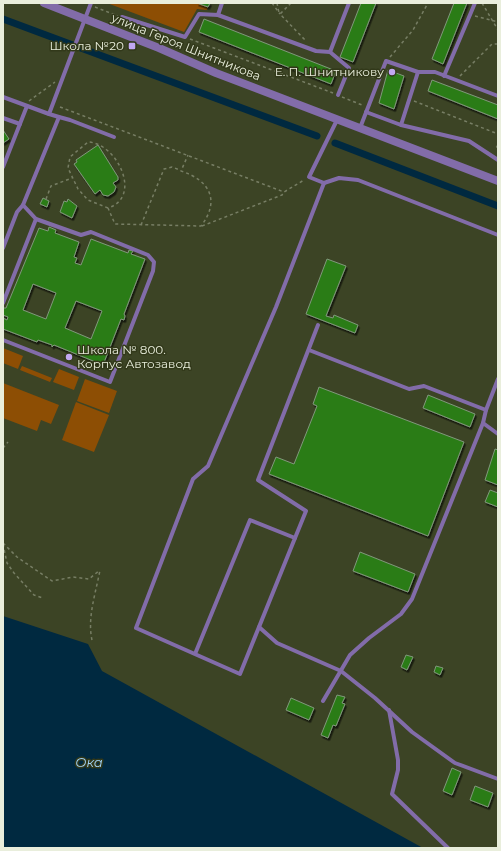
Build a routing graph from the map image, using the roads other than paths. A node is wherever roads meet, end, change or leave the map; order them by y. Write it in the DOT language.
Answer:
graph roads {
  1 [pos="222,3"];
  2 [pos="349,3"];
  3 [pos="475,3"];
  4 [pos="48,4"];
  5 [pos="91,4"];
  6 [pos="218,15"];
  7 [pos="122,17"];
  8 [pos="86,19"];
  9 [pos="330,52"];
  10 [pos="418,72"];
  11 [pos="444,76"];
  12 [pos="338,95"];
  13 [pos="498,96"];
  14 [pos="3,97"];
  15 [pos="25,105"];
  16 [pos="366,112"];
  17 [pos="49,114"];
  18 [pos="59,117"];
  19 [pos="3,118"];
  20 [pos="337,120"];
  21 [pos="20,124"];
  22 [pos="401,125"];
  23 [pos="360,128"];
  24 [pos="114,137"];
  25 [pos="5,159"];
  26 [pos="498,160"];
  27 [pos="3,168"];
  28 [pos="498,181"];
  29 [pos="324,183"];
  30 [pos="24,205"];
  31 [pos="36,219"];
  32 [pos="498,235"];
  33 [pos="3,248"];
  34 [pos="3,303"];
  35 [pos="318,325"];
  36 [pos="3,340"];
  37 [pos="309,350"];
  38 [pos="498,379"];
  39 [pos="492,393"];
  40 [pos="498,394"];
  41 [pos="486,410"];
  42 [pos="484,422"];
  43 [pos="498,434"];
  44 [pos="295,538"];
  45 [pos="259,627"];
  46 [pos="195,654"];
  47 [pos="341,671"];
  48 [pos="323,701"];
  49 [pos="388,710"];
  50 [pos="498,779"];
  51 [pos="448,848"];
  1 -- 6 [label="lane"];
  2 -- 9 [label="lane"];
  3 -- 11 [label="lane"];
  4 -- 8 [label="street, улица Героя Шнитникова"];
  5 -- 8 [label="lane"];
  6 -- 7 [label="lane"];
  6 -- 9 [label="lane"];
  8 -- 17 [label="lane"];
  8 -- 20 [label="street, улица Героя Шнитникова"];
  9 -- 12 [label="lane"];
  10 -- 11 [label="lane"];
  10 -- 16 [label="lane"];
  10 -- 22 [label="lane"];
  11 -- 13 [label="lane"];
  14 -- 15 [label="lane"];
  15 -- 17 [label="lane"];
  15 -- 21 [label="lane"];
  16 -- 22 [label="lane"];
  16 -- 23 [label="lane"];
  17 -- 18 [label="lane"];
  18 -- 24 [label="lane"];
  18 -- 30 [label="lane"];
  19 -- 21 [label="lane"];
  20 -- 23 [label="street, улица Героя Шнитникова"];
  20 -- 29 [label="lane"];
  21 -- 25 [label="lane"];
  22 -- 26 [label="lane"];
  23 -- 28 [label="street, улица Героя Шнитникова"];
  25 -- 27 [label="lane"];
  29 -- 32 [label="lane"];
  29 -- 46 [label="lane"];
  30 -- 31 [label="lane"];
  30 -- 33 [label="lane"];
  31 -- 34 [label="lane"];
  31 -- 36 [label="lane"];
  35 -- 37 [label="lane"];
  37 -- 41 [label="lane"];
  37 -- 44 [label="lane"];
  38 -- 39 [label="lane"];
  39 -- 40 [label="lane"];
  39 -- 41 [label="lane"];
  41 -- 42 [label="lane"];
  42 -- 43 [label="lane"];
  42 -- 47 [label="lane"];
  44 -- 45 [label="lane"];
  44 -- 46 [label="lane"];
  45 -- 46 [label="lane"];
  45 -- 47 [label="lane"];
  47 -- 48 [label="lane"];
  47 -- 49 [label="lane"];
  49 -- 50 [label="lane"];
  49 -- 51 [label="lane"];
}
